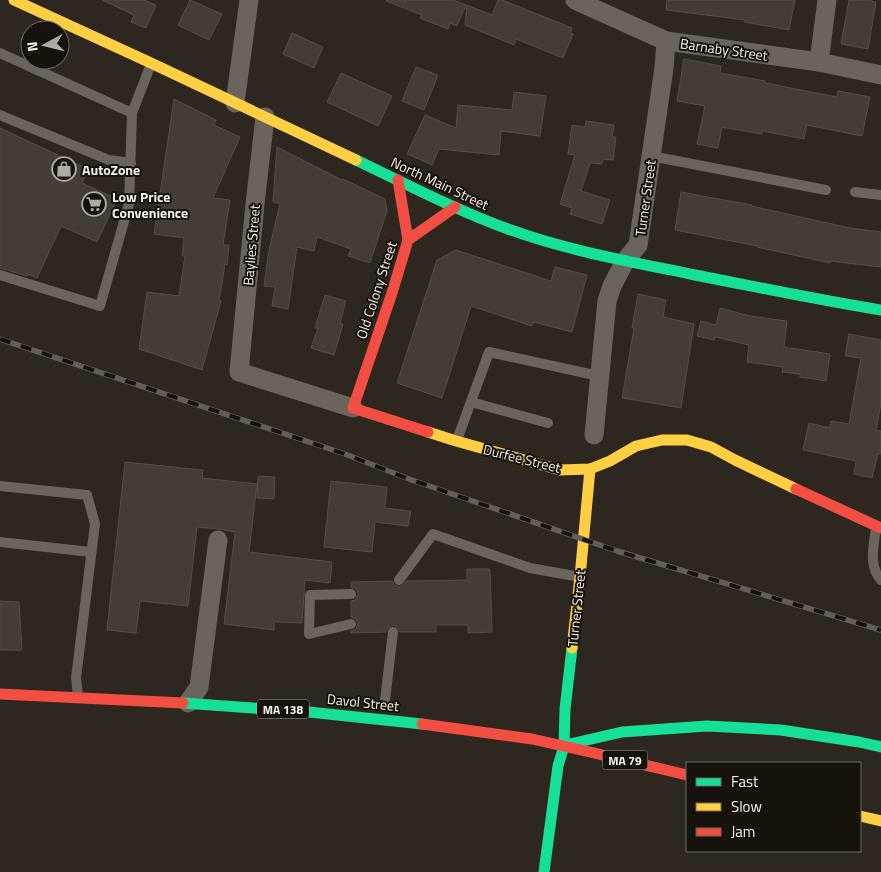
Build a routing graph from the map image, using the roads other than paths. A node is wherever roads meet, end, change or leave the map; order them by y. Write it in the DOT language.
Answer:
graph roads {
  1 [pos="14,0"];
  2 [pos="249,0"];
  3 [pos="575,0"];
  4 [pos="827,0"];
  5 [pos="666,41"];
  6 [pos="0,54"];
  7 [pos="819,62"];
  8 [pos="151,63"];
  9 [pos="881,74"];
  10 [pos="235,103"];
  11 [pos="132,113"];
  12 [pos="0,115"];
  13 [pos="265,117"];
  14 [pos="651,156"];
  15 [pos="131,164"];
  16 [pos="398,180"];
  17 [pos="826,190"];
  18 [pos="855,192"];
  19 [pos="881,195"];
  20 [pos="455,207"];
  21 [pos="408,240"];
  22 [pos="625,261"];
  23 [pos="0,275"];
  24 [pos="881,310"];
  25 [pos="239,372"];
  26 [pos="599,376"];
  27 [pos="471,402"];
  28 [pos="353,408"];
  29 [pos="548,423"];
  30 [pos="594,435"];
  31 [pos="456,441"];
  32 [pos="590,469"];
  33 [pos="0,486"];
  34 [pos="879,527"];
  35 [pos="218,540"];
  36 [pos="0,542"];
  37 [pos="91,552"];
  38 [pos="580,577"];
  39 [pos="399,580"];
  40 [pos="881,580"];
  41 [pos="351,594"];
  42 [pos="351,624"];
  43 [pos="393,632"];
  44 [pos="0,694"];
  45 [pos="78,697"];
  46 [pos="385,700"];
  47 [pos="188,703"];
  48 [pos="564,746"];
  49 [pos="881,747"];
  50 [pos="686,774"];
  51 [pos="861,816"];
  52 [pos="881,820"];
  53 [pos="544,872"];
  1 -- 8 [label="main road, North Main Street"];
  2 -- 10 [label="street"];
  3 -- 5 [label="street, Barnaby Street"];
  4 -- 7 [label="street"];
  5 -- 7 [label="street, Barnaby Street"];
  5 -- 14 [label="street, Turner Street"];
  6 -- 11 [label="lane"];
  7 -- 9 [label="street, Barnaby Street"];
  8 -- 10 [label="main road, North Main Street"];
  8 -- 11 [label="lane"];
  10 -- 13 [label="main road, North Main Street"];
  11 -- 15 [label="lane"];
  12 -- 15 [label="lane"];
  13 -- 16 [label="main road, North Main Street"];
  13 -- 25 [label="street, Baylies Street"];
  14 -- 17 [label="lane"];
  14 -- 22 [label="street, Turner Street"];
  15 -- 23 [label="lane"];
  16 -- 20 [label="main road, North Main Street"];
  16 -- 21 [label="main road, Old Colony Street"];
  18 -- 19 [label="lane"];
  20 -- 21 [label="main road"];
  20 -- 22 [label="main road, North Main Street"];
  21 -- 28 [label="main road, Old Colony Street"];
  22 -- 24 [label="main road, North Main Street"];
  22 -- 26 [label="street, Turner Street"];
  25 -- 28 [label="street, Durfee Street"];
  26 -- 27 [label="lane"];
  26 -- 30 [label="street, Turner Street"];
  27 -- 29 [label="lane"];
  27 -- 31 [label="lane"];
  28 -- 31 [label="main road, Durfee Street"];
  31 -- 32 [label="main road, Durfee Street"];
  32 -- 34 [label="main road, Durfee Street"];
  32 -- 38 [label="main road, Turner Street"];
  33 -- 37 [label="lane"];
  34 -- 40 [label="lane"];
  35 -- 47 [label="street"];
  36 -- 37 [label="lane"];
  37 -- 45 [label="lane"];
  38 -- 39 [label="lane"];
  38 -- 48 [label="main road, Turner Street"];
  41 -- 42 [label="lane"];
  43 -- 46 [label="lane"];
  44 -- 45 [label="main road, Davol Street / MA 138"];
  45 -- 47 [label="main road, Davol Street / MA 138"];
  47 -- 48 [label="main road, Davol Street / MA 138"];
  48 -- 49 [label="main road"];
  48 -- 50 [label="main road, Davol Street / MA 79"];
  48 -- 53 [label="main road, Turner Street"];
  51 -- 52 [label="main road"];
}
